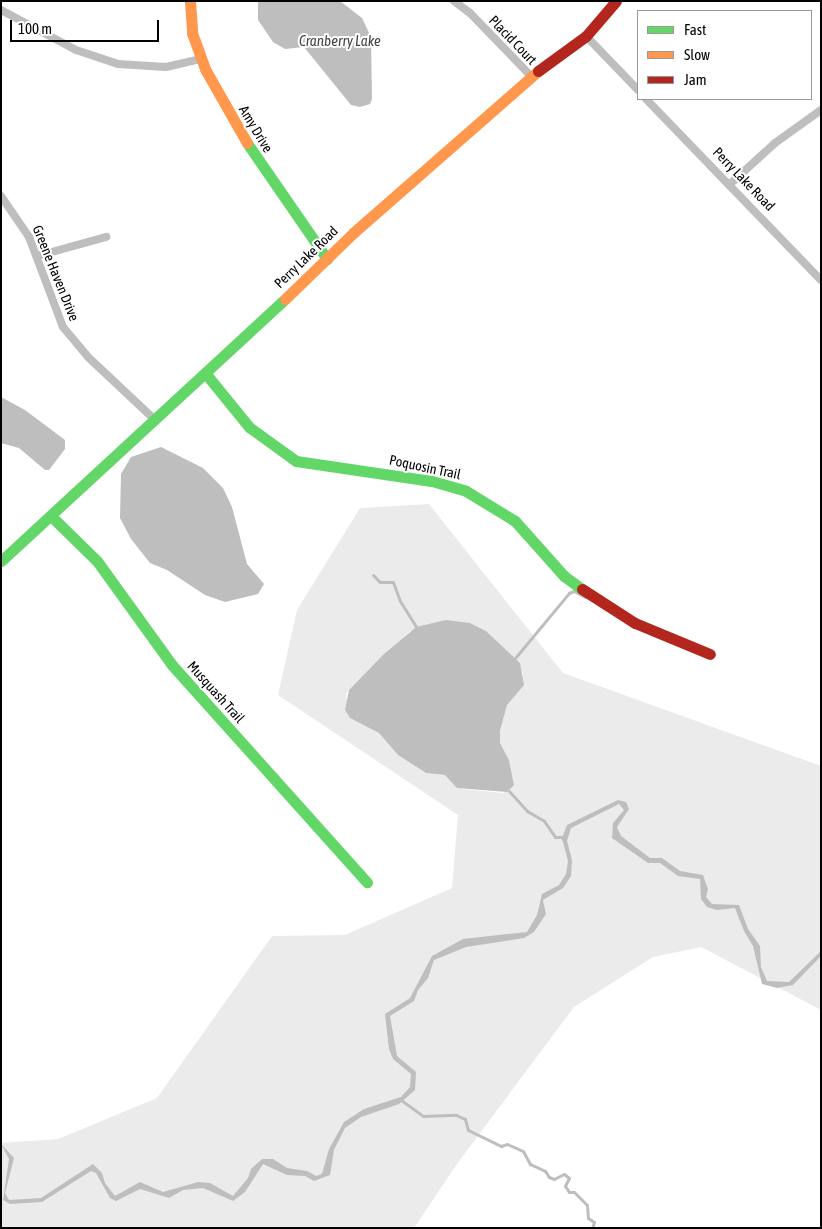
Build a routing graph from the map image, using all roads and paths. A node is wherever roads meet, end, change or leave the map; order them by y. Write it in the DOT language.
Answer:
graph roads {
  1 [pos="190,1"];
  2 [pos="454,1"];
  3 [pos="616,1"];
  4 [pos="1,10"];
  5 [pos="586,36"];
  6 [pos="201,59"];
  7 [pos="532,77"];
  8 [pos="637,89"];
  9 [pos="647,100"];
  10 [pos="821,110"];
  11 [pos="729,185"];
  12 [pos="1,196"];
  13 [pos="106,237"];
  14 [pos="37,256"];
  15 [pos="327,258"];
  16 [pos="821,280"];
  17 [pos="206,374"];
  18 [pos="155,420"];
  19 [pos="50,516"];
  20 [pos="1,561"];
  21 [pos="710,654"];
  22 [pos="367,882"];
  1 -- 6 [label="street, Amy Drive"];
  2 -- 7 [label="street, Placid Court"];
  3 -- 5 [label="street, Perry Lake Road"];
  4 -- 6 [label="street"];
  5 -- 7 [label="street, Perry Lake Road"];
  5 -- 8 [label="street"];
  6 -- 15 [label="street, Amy Drive"];
  7 -- 15 [label="street, Perry Lake Road"];
  9 -- 11 [label="street, Perry Lake Road"];
  10 -- 11 [label="street"];
  11 -- 16 [label="street, Perry Lake Road"];
  12 -- 14 [label="street, Greene Haven Drive"];
  13 -- 14 [label="street"];
  14 -- 18 [label="street, Greene Haven Drive"];
  15 -- 17 [label="street, Perry Lake Road"];
  17 -- 18 [label="street, Perry Lake Road"];
  17 -- 21 [label="street, Poquosin Trail"];
  18 -- 19 [label="street, Perry Lake Road"];
  19 -- 20 [label="street, Perry Lake Road"];
  19 -- 22 [label="street, Musquash Trail"];
}
